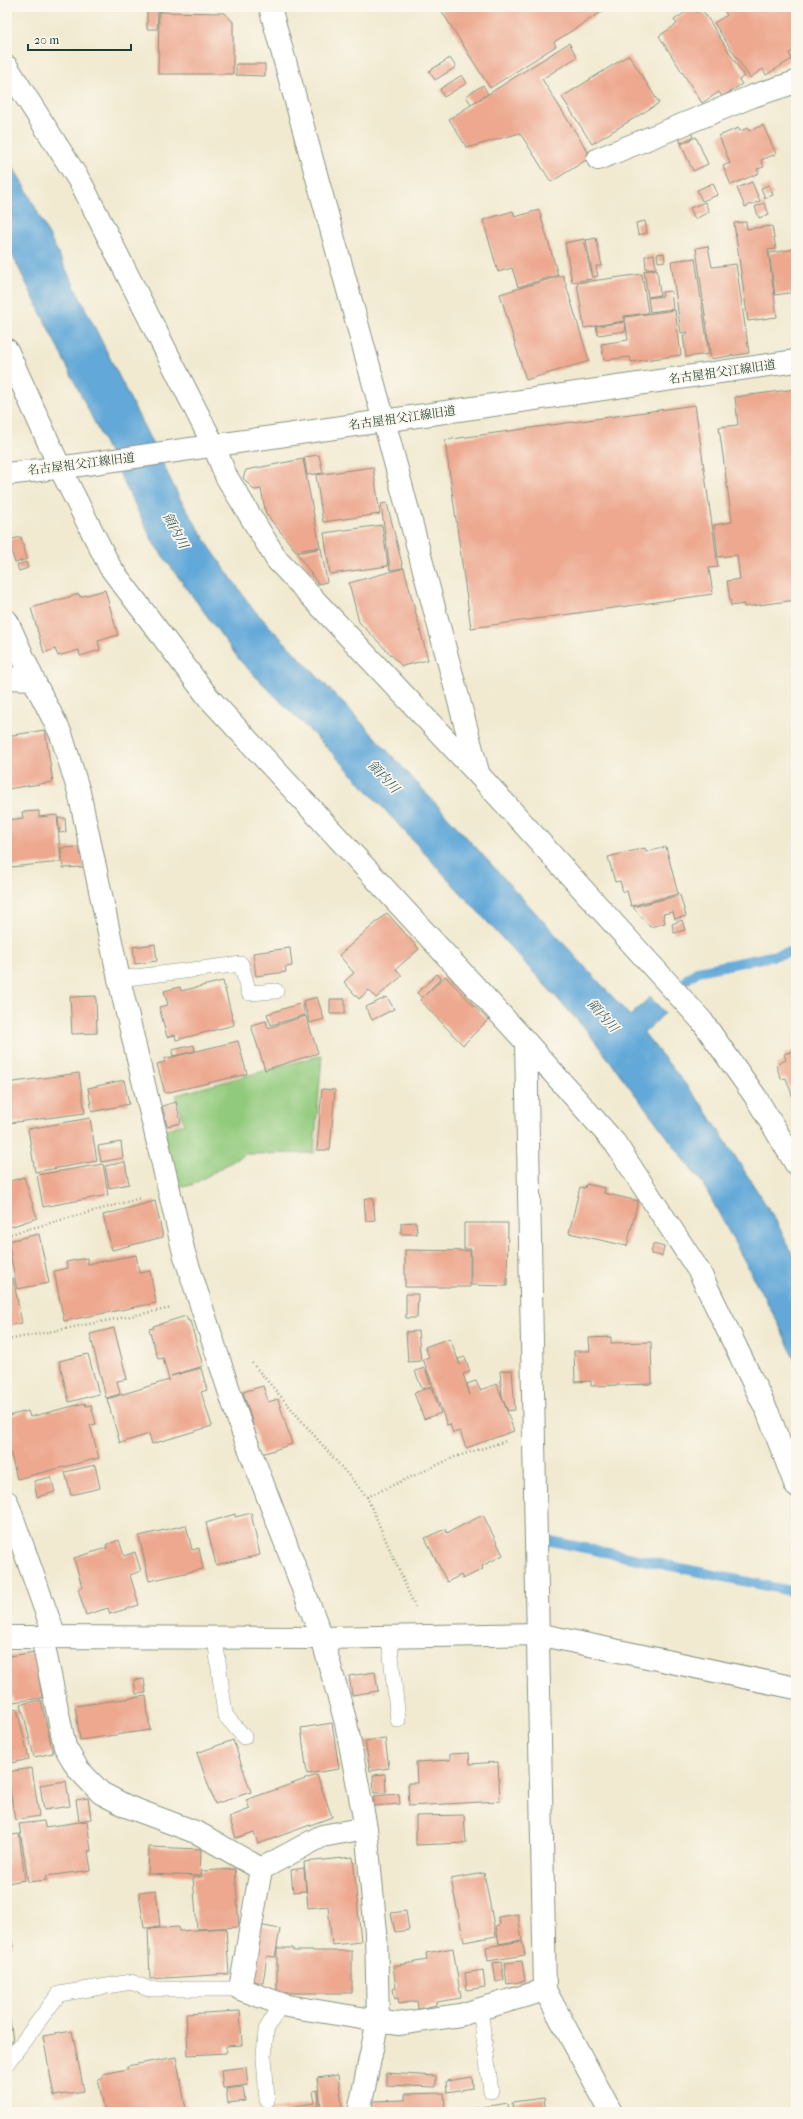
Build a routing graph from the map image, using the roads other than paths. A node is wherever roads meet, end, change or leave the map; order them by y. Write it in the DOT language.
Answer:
graph roads {
  1 [pos="270,7"];
  2 [pos="7,67"];
  3 [pos="796,82"];
  4 [pos="598,159"];
  5 [pos="7,350"];
  6 [pos="796,361"];
  7 [pos="384,421"];
  8 [pos="210,446"];
  9 [pos="70,467"];
  10 [pos="7,474"];
  11 [pos="7,621"];
  12 [pos="7,678"];
  13 [pos="33,679"];
  14 [pos="479,775"];
  15 [pos="119,979"];
  16 [pos="276,991"];
  17 [pos="526,1042"];
  18 [pos="796,1164"];
  19 [pos="796,1486"];
  20 [pos="7,1502"];
  21 [pos="537,1634"];
  22 [pos="7,1637"];
  23 [pos="48,1637"];
  24 [pos="389,1637"];
  25 [pos="215,1638"];
  26 [pos="322,1638"];
  27 [pos="796,1688"];
  28 [pos="398,1720"];
  29 [pos="244,1737"];
  30 [pos="366,1828"];
  31 [pos="261,1869"];
  32 [pos="240,1989"];
  33 [pos="544,1990"];
  34 [pos="281,2004"];
  35 [pos="480,2009"];
  36 [pos="378,2020"];
  37 [pos="7,2063"];
  38 [pos="490,2091"];
  39 [pos="267,2100"];
  40 [pos="359,2112"];
  41 [pos="611,2112"];
  1 -- 7 [label="street"];
  2 -- 8 [label="street"];
  3 -- 4 [label="street"];
  5 -- 9 [label="street"];
  6 -- 7 [label="street, 名古屋祖父江線旧道"];
  7 -- 8 [label="street, 名古屋祖父江線旧道"];
  7 -- 14 [label="street"];
  8 -- 9 [label="street, 名古屋祖父江線旧道"];
  8 -- 14 [label="street"];
  9 -- 10 [label="street, 名古屋祖父江線旧道"];
  9 -- 17 [label="street"];
  11 -- 13 [label="street"];
  12 -- 13 [label="street"];
  13 -- 15 [label="street"];
  14 -- 18 [label="street"];
  15 -- 16 [label="lane"];
  15 -- 26 [label="street"];
  17 -- 19 [label="street"];
  17 -- 21 [label="street"];
  20 -- 23 [label="street"];
  21 -- 24 [label="street"];
  21 -- 27 [label="street"];
  21 -- 33 [label="street"];
  22 -- 23 [label="street"];
  23 -- 25 [label="street"];
  23 -- 31 [label="street"];
  24 -- 26 [label="street"];
  24 -- 28 [label="lane"];
  25 -- 26 [label="street"];
  25 -- 29 [label="lane"];
  26 -- 30 [label="street"];
  30 -- 31 [label="street"];
  30 -- 36 [label="street"];
  31 -- 32 [label="street"];
  32 -- 34 [label="street"];
  32 -- 37 [label="lane"];
  33 -- 35 [label="street"];
  33 -- 41 [label="street"];
  34 -- 36 [label="street"];
  34 -- 39 [label="lane"];
  35 -- 36 [label="street"];
  35 -- 38 [label="lane"];
  36 -- 40 [label="street"];
}
